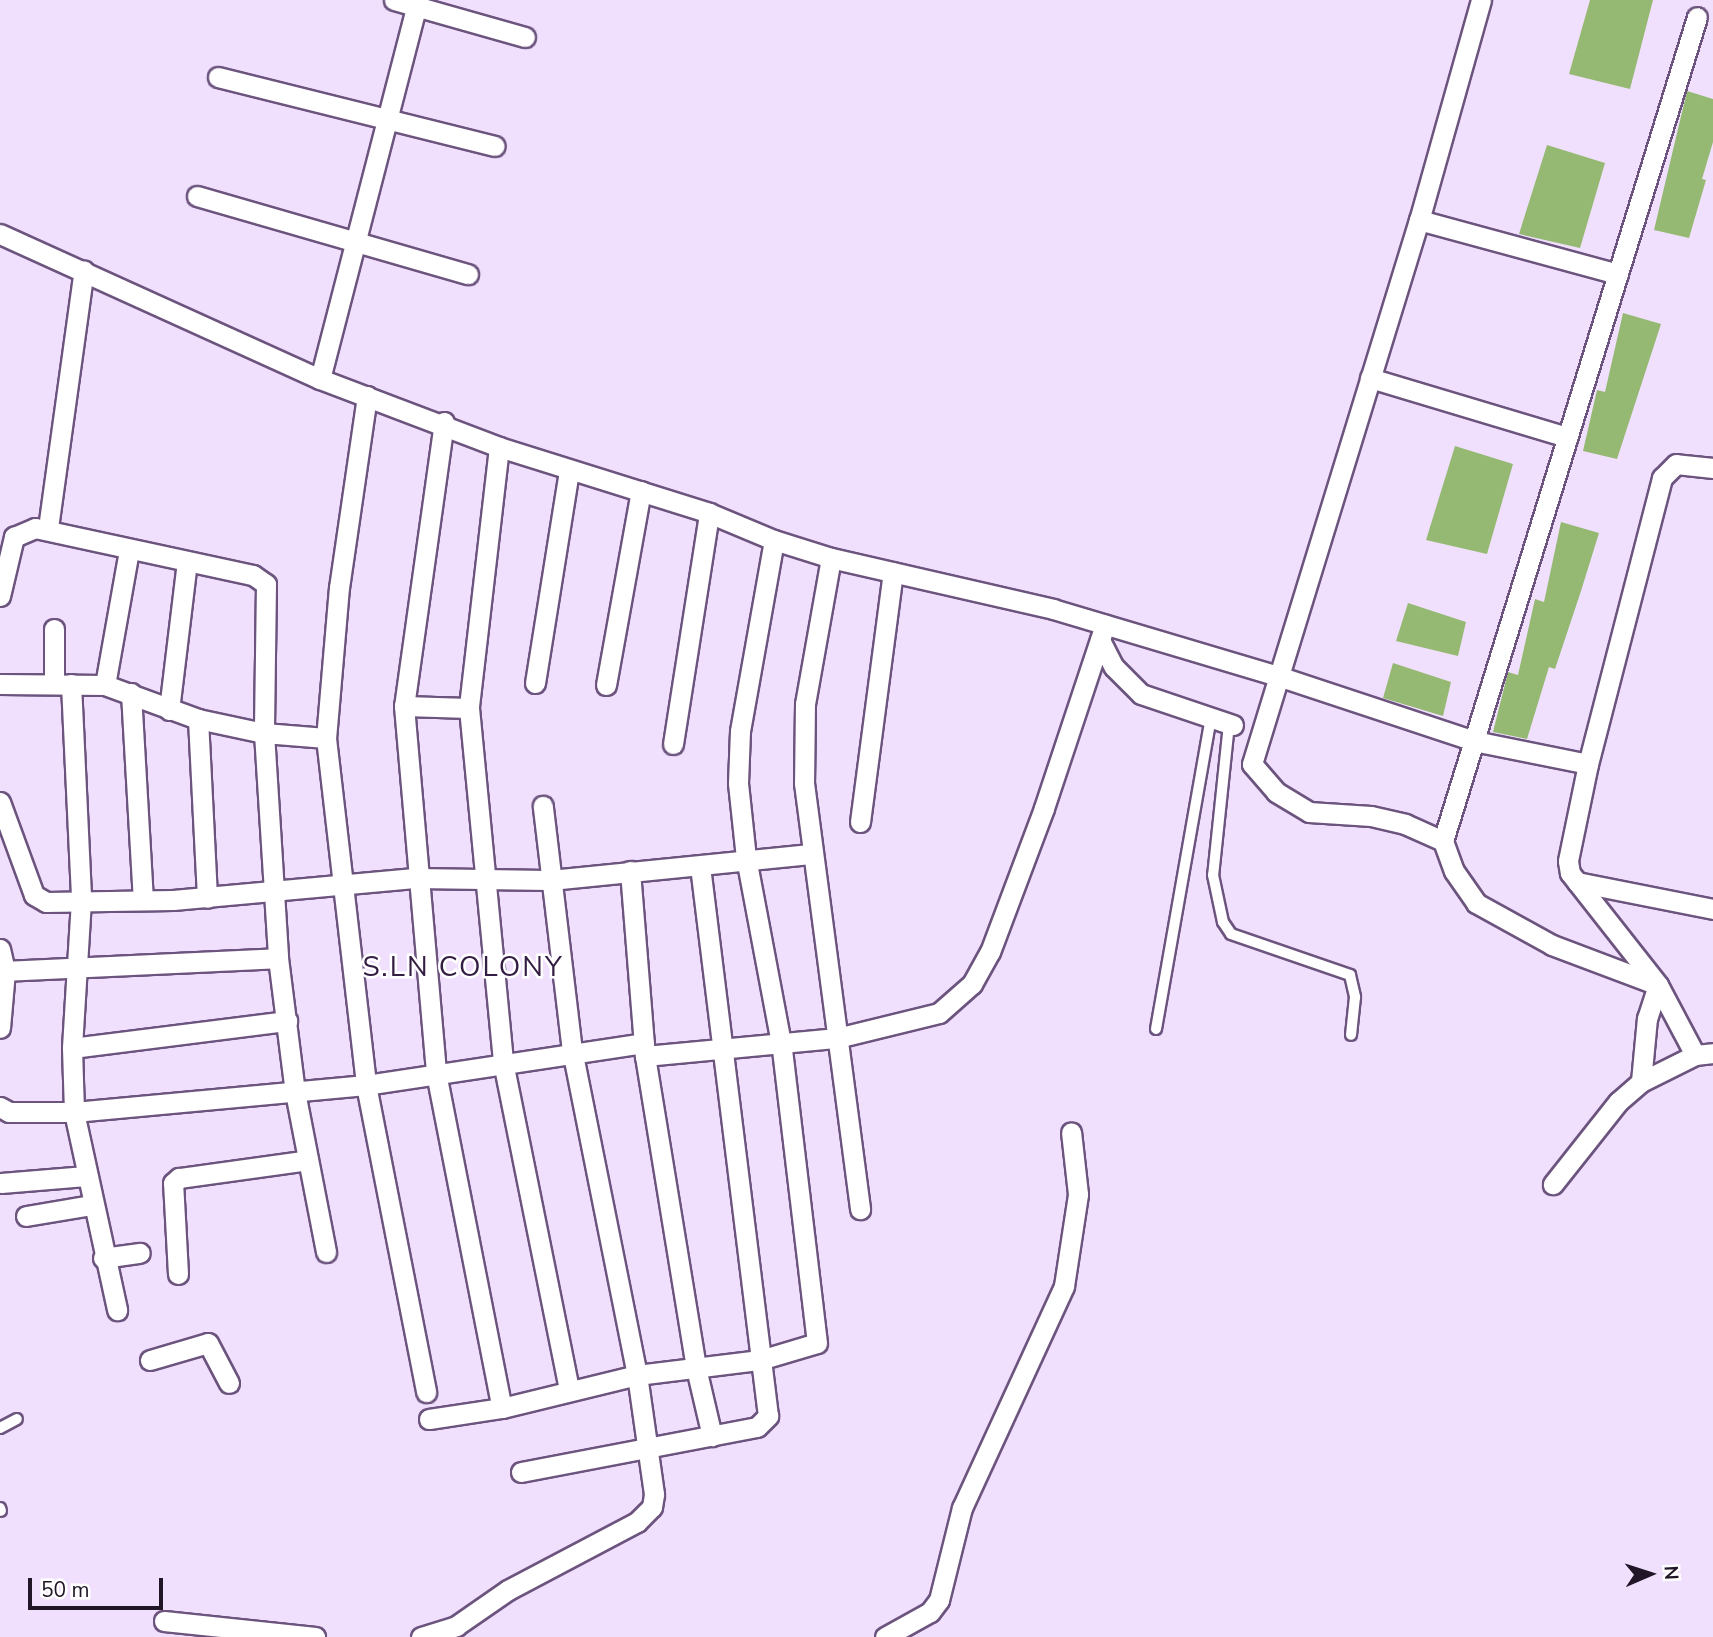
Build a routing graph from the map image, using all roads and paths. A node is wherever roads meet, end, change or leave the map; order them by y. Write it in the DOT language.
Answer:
graph roads {
  1 [pos="394,0"];
  2 [pos="1481,0"];
  3 [pos="417,3"];
  4 [pos="1697,17"];
  5 [pos="525,37"];
  6 [pos="218,77"];
  7 [pos="387,121"];
  8 [pos="495,145"];
  9 [pos="197,196"];
  10 [pos="1419,220"];
  11 [pos="0,234"];
  12 [pos="355,242"];
  13 [pos="84,270"];
  14 [pos="468,274"];
  15 [pos="1618,274"];
  16 [pos="1370,378"];
  17 [pos="320,379"];
  18 [pos="368,396"];
  19 [pos="444,422"];
  20 [pos="1567,437"];
  21 [pos="499,447"];
  22 [pos="1713,468"];
  23 [pos="569,471"];
  24 [pos="641,491"];
  25 [pos="709,513"];
  26 [pos="48,528"];
  27 [pos="774,540"];
  28 [pos="129,550"];
  29 [pos="831,558"];
  30 [pos="187,561"];
  31 [pos="893,572"];
  32 [pos="0,596"];
  33 [pos="54,629"];
  34 [pos="1102,632"];
  35 [pos="1278,676"];
  36 [pos="534,683"];
  37 [pos="0,684"];
  38 [pos="62,684"];
  39 [pos="105,685"];
  40 [pos="606,685"];
  41 [pos="131,694"];
  42 [pos="404,706"];
  43 [pos="470,708"];
  44 [pos="169,710"];
  45 [pos="198,719"];
  46 [pos="1224,722"];
  47 [pos="264,733"];
  48 [pos="326,738"];
  49 [pos="1474,741"];
  50 [pos="673,744"];
  51 [pos="1588,764"];
  52 [pos="0,802"];
  53 [pos="543,806"];
  54 [pos="860,822"];
  55 [pos="1443,841"];
  56 [pos="811,854"];
  57 [pos="746,858"];
  58 [pos="700,866"];
  59 [pos="630,871"];
  60 [pos="417,878"];
  61 [pos="488,878"];
  62 [pos="550,880"];
  63 [pos="1577,882"];
  64 [pos="343,887"];
  65 [pos="276,892"];
  66 [pos="208,898"];
  67 [pos="143,899"];
  68 [pos="81,900"];
  69 [pos="1713,909"];
  70 [pos="0,949"];
  71 [pos="278,958"];
  72 [pos="5,971"];
  73 [pos="77,971"];
  74 [pos="1658,985"];
  75 [pos="287,1021"];
  76 [pos="0,1028"];
  77 [pos="1156,1029"];
  78 [pos="1351,1035"];
  79 [pos="837,1038"];
  80 [pos="781,1043"];
  81 [pos="72,1048"];
  82 [pos="645,1049"];
  83 [pos="720,1049"];
  84 [pos="572,1051"];
  85 [pos="1704,1054"];
  86 [pos="503,1062"];
  87 [pos="436,1073"];
  88 [pos="1640,1082"];
  89 [pos="366,1085"];
  90 [pos="295,1092"];
  91 [pos="0,1107"];
  92 [pos="74,1112"];
  93 [pos="1071,1132"];
  94 [pos="308,1160"];
  95 [pos="86,1176"];
  96 [pos="1,1183"];
  97 [pos="1553,1184"];
  98 [pos="92,1205"];
  99 [pos="860,1209"];
  100 [pos="26,1216"];
  101 [pos="326,1252"];
  102 [pos="139,1253"];
  103 [pos="103,1258"];
  104 [pos="178,1274"];
  105 [pos="117,1310"];
  106 [pos="150,1360"];
  107 [pos="760,1360"];
  108 [pos="696,1368"];
  109 [pos="637,1375"];
  110 [pos="229,1384"];
  111 [pos="569,1389"];
  112 [pos="426,1392"];
  113 [pos="502,1408"];
  114 [pos="17,1419"];
  115 [pos="429,1419"];
  116 [pos="0,1428"];
  117 [pos="712,1436"];
  118 [pos="649,1448"];
  119 [pos="521,1472"];
  120 [pos="164,1621"];
  121 [pos="458,1631"];
  122 [pos="315,1637"];
  123 [pos="421,1637"];
  124 [pos="885,1637"];
  1 -- 3 [label="street"];
  2 -- 10 [label="street"];
  3 -- 5 [label="street"];
  3 -- 7 [label="street"];
  4 -- 15 [label="street"];
  6 -- 7 [label="street"];
  7 -- 8 [label="street"];
  7 -- 12 [label="street"];
  9 -- 12 [label="street"];
  10 -- 15 [label="street"];
  10 -- 16 [label="street"];
  11 -- 13 [label="street"];
  12 -- 14 [label="street"];
  12 -- 17 [label="street"];
  13 -- 17 [label="street"];
  13 -- 26 [label="street"];
  15 -- 20 [label="street"];
  16 -- 20 [label="street"];
  16 -- 35 [label="street"];
  17 -- 18 [label="street"];
  18 -- 19 [label="street"];
  18 -- 48 [label="street"];
  19 -- 21 [label="street"];
  19 -- 42 [label="street"];
  20 -- 49 [label="street"];
  21 -- 23 [label="street"];
  21 -- 43 [label="street"];
  22 -- 51 [label="street"];
  23 -- 24 [label="street"];
  23 -- 36 [label="street"];
  24 -- 25 [label="street"];
  24 -- 40 [label="street"];
  25 -- 27 [label="street"];
  25 -- 50 [label="street"];
  26 -- 28 [label="street"];
  26 -- 32 [label="street"];
  27 -- 29 [label="street"];
  27 -- 57 [label="street"];
  28 -- 30 [label="street"];
  28 -- 39 [label="street"];
  29 -- 31 [label="street"];
  29 -- 56 [label="street"];
  30 -- 44 [label="street"];
  30 -- 47 [label="street"];
  31 -- 34 [label="street"];
  31 -- 54 [label="street"];
  33 -- 38 [label="street"];
  34 -- 35 [label="street"];
  34 -- 46 [label="street"];
  34 -- 79 [label="street"];
  35 -- 49 [label="street"];
  35 -- 55 [label="street"];
  37 -- 38 [label="street"];
  38 -- 39 [label="street"];
  38 -- 68 [label="street"];
  39 -- 41 [label="street"];
  41 -- 44 [label="street"];
  41 -- 67 [label="street"];
  42 -- 43 [label="street"];
  42 -- 60 [label="street"];
  43 -- 61 [label="street"];
  44 -- 45 [label="street"];
  45 -- 47 [label="street"];
  45 -- 66 [label="street"];
  46 -- 77 [label="lane"];
  46 -- 78 [label="lane"];
  47 -- 48 [label="street"];
  47 -- 65 [label="street"];
  48 -- 64 [label="street"];
  49 -- 51 [label="street"];
  49 -- 55 [label="street"];
  51 -- 63 [label="street"];
  52 -- 68 [label="street"];
  53 -- 62 [label="street"];
  55 -- 74 [label="street"];
  56 -- 57 [label="street"];
  56 -- 79 [label="street"];
  57 -- 58 [label="street"];
  57 -- 80 [label="street"];
  58 -- 59 [label="street"];
  58 -- 83 [label="street"];
  59 -- 62 [label="street"];
  59 -- 82 [label="street"];
  60 -- 61 [label="street"];
  60 -- 64 [label="street"];
  60 -- 87 [label="street"];
  61 -- 62 [label="street"];
  61 -- 86 [label="street"];
  62 -- 84 [label="street"];
  63 -- 69 [label="street"];
  63 -- 74 [label="street"];
  64 -- 65 [label="street"];
  64 -- 89 [label="street"];
  65 -- 66 [label="street"];
  65 -- 71 [label="street"];
  66 -- 67 [label="street"];
  67 -- 68 [label="street"];
  68 -- 73 [label="street"];
  70 -- 72 [label="street"];
  71 -- 73 [label="street"];
  71 -- 75 [label="street"];
  72 -- 73 [label="street"];
  72 -- 76 [label="street"];
  73 -- 81 [label="street"];
  74 -- 85 [label="street"];
  74 -- 88 [label="street"];
  75 -- 81 [label="street"];
  75 -- 90 [label="street"];
  79 -- 80 [label="street"];
  79 -- 99 [label="street"];
  80 -- 83 [label="street"];
  80 -- 107 [label="street"];
  81 -- 92 [label="street"];
  82 -- 83 [label="street"];
  82 -- 84 [label="street"];
  82 -- 108 [label="street"];
  83 -- 107 [label="street"];
  84 -- 86 [label="street"];
  84 -- 109 [label="street"];
  85 -- 88 [label="street"];
  86 -- 87 [label="street"];
  86 -- 111 [label="street"];
  87 -- 89 [label="street"];
  87 -- 113 [label="street"];
  88 -- 97 [label="street"];
  89 -- 90 [label="street"];
  89 -- 112 [label="street"];
  90 -- 92 [label="street"];
  90 -- 94 [label="street"];
  91 -- 92 [label="street"];
  92 -- 95 [label="street"];
  93 -- 124 [label="street"];
  94 -- 101 [label="street"];
  94 -- 104 [label="street"];
  95 -- 96 [label="street"];
  95 -- 98 [label="street"];
  98 -- 100 [label="street"];
  98 -- 103 [label="street"];
  102 -- 103 [label="street"];
  103 -- 105 [label="street"];
  106 -- 110 [label="street"];
  107 -- 108 [label="street"];
  107 -- 117 [label="street"];
  108 -- 109 [label="street"];
  108 -- 117 [label="street"];
  109 -- 111 [label="street"];
  109 -- 118 [label="street"];
  111 -- 113 [label="street"];
  113 -- 115 [label="street"];
  114 -- 116 [label="lane"];
  117 -- 118 [label="street"];
  118 -- 119 [label="street"];
  118 -- 121 [label="street"];
  120 -- 122 [label="street"];
  121 -- 123 [label="street"];
}
